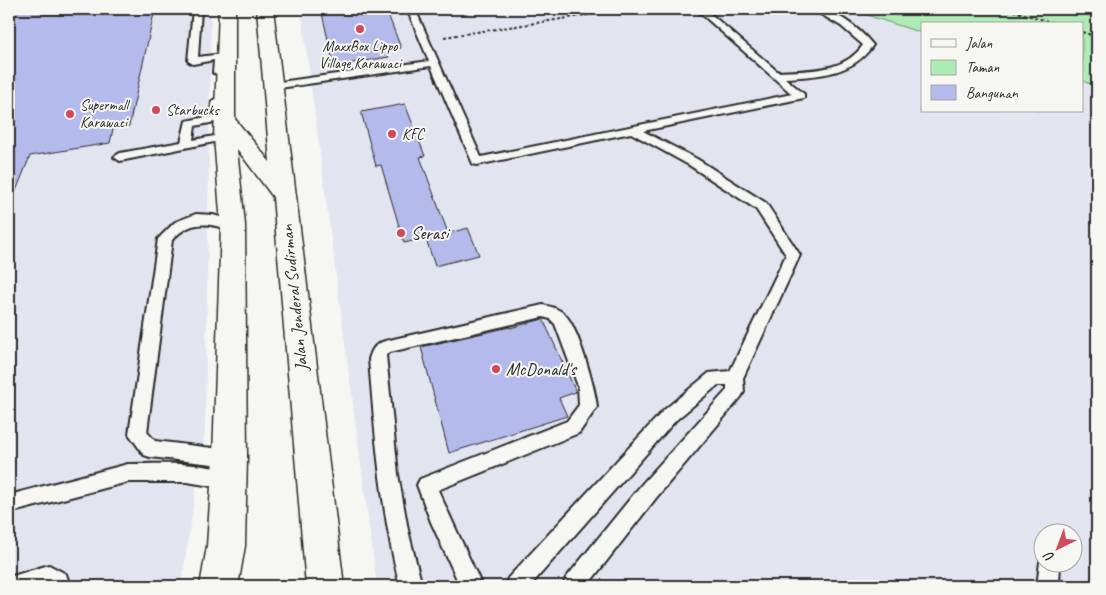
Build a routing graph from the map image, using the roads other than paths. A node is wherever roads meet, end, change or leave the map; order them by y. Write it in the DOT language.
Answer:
graph roads {
  1 [pos="197,9"];
  2 [pos="226,9"];
  3 [pos="265,9"];
  4 [pos="410,9"];
  5 [pos="700,9"];
  6 [pos="816,9"];
  7 [pos="434,64"];
  8 [pos="776,75"];
  9 [pos="273,86"];
  10 [pos="225,128"];
  11 [pos="633,130"];
  12 [pos="187,139"];
  13 [pos="120,157"];
  14 [pos="284,196"];
  15 [pos="233,225"];
  16 [pos="734,378"];
  17 [pos="230,469"];
  18 [pos="9,504"];
  19 [pos="1049,572"];
  20 [pos="13,586"];
  21 [pos="59,586"];
  22 [pos="219,586"];
  23 [pos="325,586"];
  24 [pos="411,586"];
  25 [pos="471,586"];
  26 [pos="516,586"];
  27 [pos="574,586"];
  28 [pos="1048,586"];
  1 -- 12 [label="lane"];
  2 -- 10 [label="street"];
  3 -- 9 [label="street, Jalan Jenderal Sudirman"];
  4 -- 7 [label="lane"];
  5 -- 8 [label="lane"];
  6 -- 8 [label="lane"];
  7 -- 9 [label="lane"];
  7 -- 11 [label="lane"];
  8 -- 11 [label="lane"];
  9 -- 14 [label="street, Jalan Jenderal Sudirman"];
  10 -- 12 [label="lane"];
  10 -- 14 [label="street"];
  10 -- 15 [label="street"];
  11 -- 16 [label="lane"];
  12 -- 13 [label="lane"];
  14 -- 23 [label="street, Jalan Jenderal Sudirman"];
  15 -- 17 [label="street"];
  15 -- 17 [label="lane"];
  16 -- 26 [label="lane"];
  16 -- 27 [label="lane"];
  17 -- 18 [label="lane"];
  17 -- 22 [label="street"];
  19 -- 28 [label="lane"];
  20 -- 21 [label="lane"];
  24 -- 25 [label="lane"];
}
